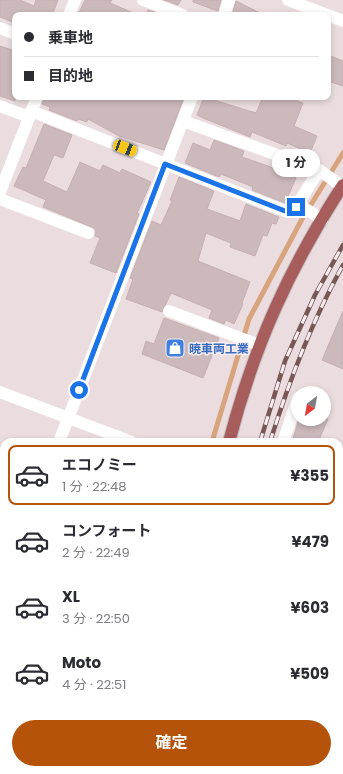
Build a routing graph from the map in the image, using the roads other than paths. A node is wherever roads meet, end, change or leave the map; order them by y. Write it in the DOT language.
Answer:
graph roads {
  1 [pos="75,0"];
  2 [pos="143,0"];
  3 [pos="229,0"];
  4 [pos="288,0"];
  5 [pos="70,12"];
  6 [pos="175,12"];
  7 [pos="225,12"];
  8 [pos="319,12"];
  9 [pos="331,16"];
  10 [pos="343,21"];
  11 [pos="0,28"];
  12 [pos="12,33"];
  13 [pos="35,100"];
  14 [pos="191,100"];
  15 [pos="0,106"];
  16 [pos="30,114"];
  17 [pos="183,121"];
  18 [pos="165,164"];
  19 [pos="319,170"];
  20 [pos="340,184"];
  21 [pos="0,192"];
  22 [pos="0,198"];
  23 [pos="299,207"];
  24 [pos="318,217"];
  25 [pos="88,233"];
  26 [pos="169,311"];
  27 [pos="255,343"];
  28 [pos="0,392"];
  29 [pos="68,418"];
  30 [pos="291,418"];
  31 [pos="60,438"];
  32 [pos="121,438"];
  33 [pos="230,438"];
  34 [pos="284,438"];
  1 -- 5 [label="street"];
  2 -- 6 [label="street"];
  3 -- 7 [label="street"];
  4 -- 8 [label="street"];
  9 -- 10 [label="street"];
  11 -- 12 [label="street"];
  13 -- 16 [label="street"];
  14 -- 17 [label="street"];
  15 -- 16 [label="street"];
  16 -- 18 [label="street"];
  16 -- 21 [label="street"];
  17 -- 18 [label="street"];
  17 -- 19 [label="street"];
  18 -- 23 [label="street"];
  18 -- 29 [label="street"];
  19 -- 20 [label="street"];
  19 -- 23 [label="street"];
  20 -- 24 [label="main road"];
  22 -- 25 [label="street"];
  23 -- 24 [label="street"];
  24 -- 27 [label="main road"];
  26 -- 27 [label="street"];
  27 -- 33 [label="main road"];
  28 -- 29 [label="street"];
  29 -- 31 [label="street"];
  29 -- 32 [label="street"];
  30 -- 34 [label="street"];
}
